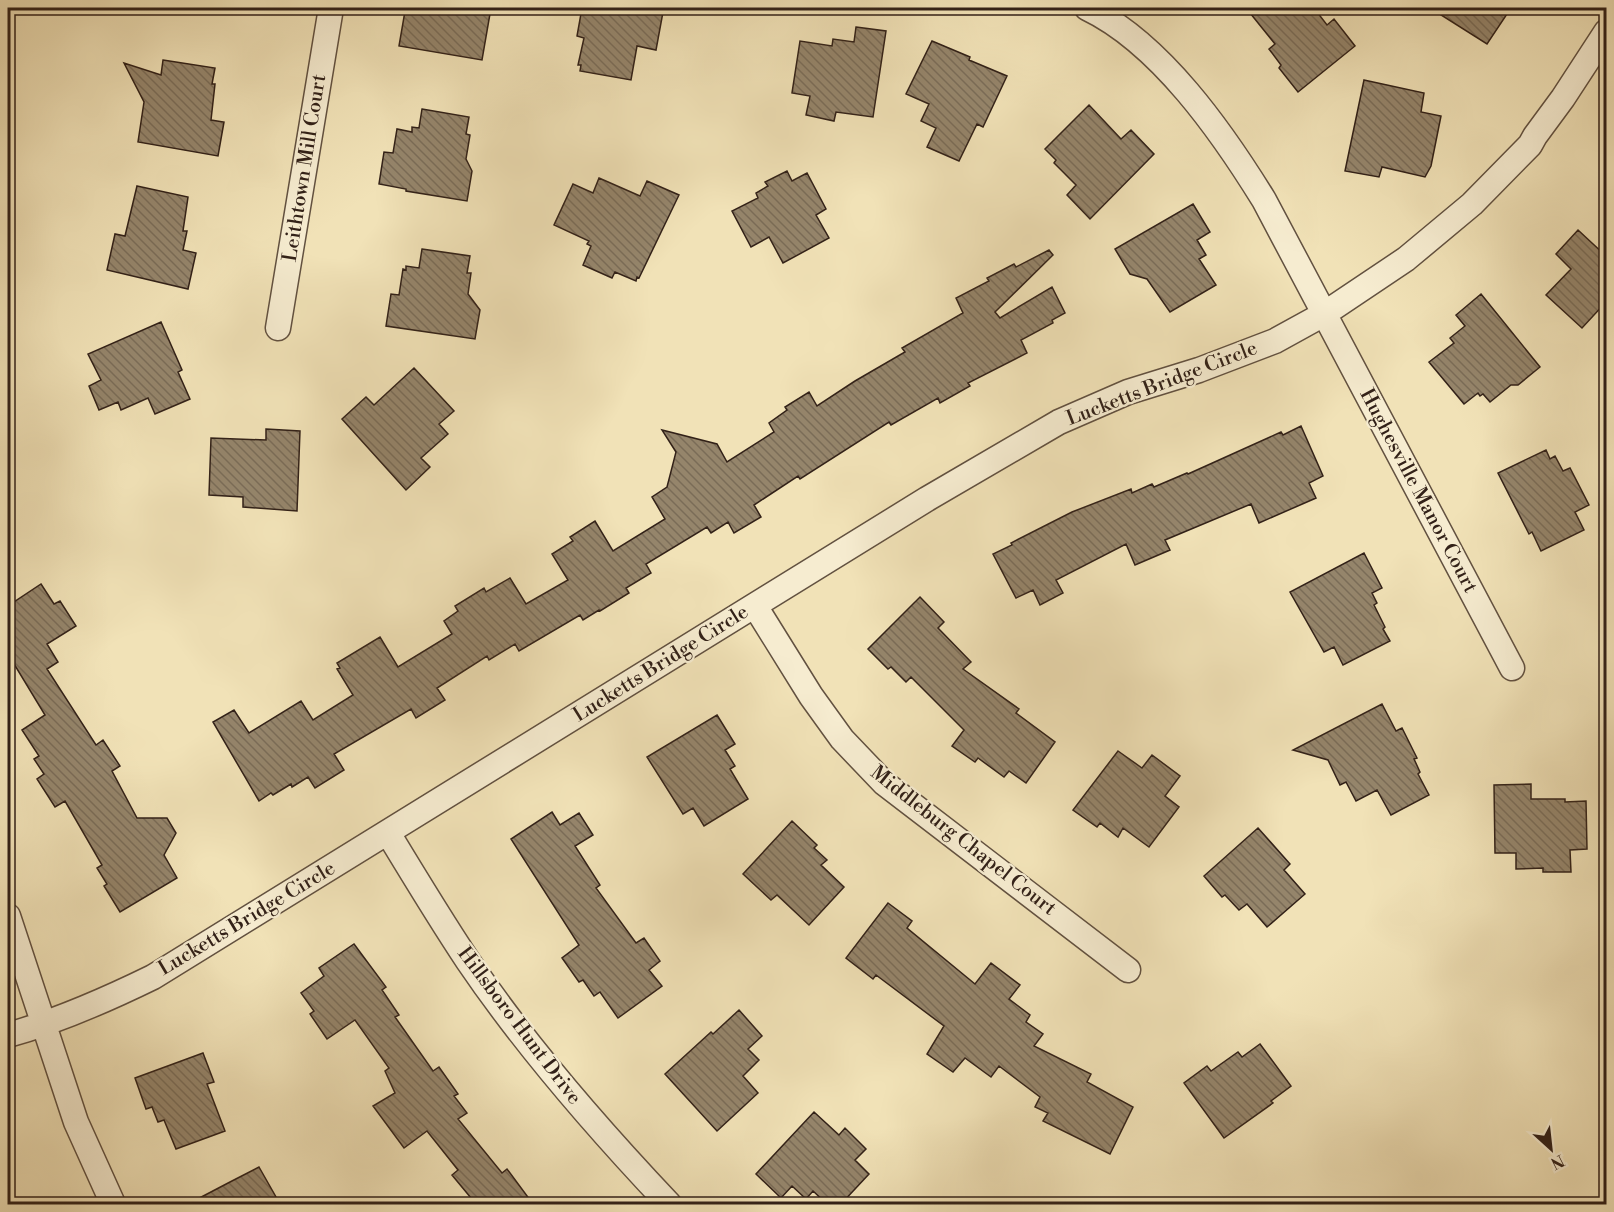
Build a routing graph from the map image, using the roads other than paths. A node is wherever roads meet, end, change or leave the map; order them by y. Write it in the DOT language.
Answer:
graph roads {
  1 [pos="331,8"];
  2 [pos="1087,8"];
  3 [pos="1606,32"];
  4 [pos="1324,314"];
  5 [pos="278,328"];
  6 [pos="755,606"];
  7 [pos="1512,668"];
  8 [pos="388,833"];
  9 [pos="8,916"];
  10 [pos="1128,970"];
  11 [pos="44,1025"];
  12 [pos="8,1035"];
  13 [pos="113,1204"];
  14 [pos="669,1204"];
  1 -- 5 [label="street, Leithtown Mill Court"];
  2 -- 4 [label="street"];
  3 -- 4 [label="street, Lucketts Bridge Circle"];
  4 -- 6 [label="street, Lucketts Bridge Circle"];
  4 -- 7 [label="street, Hughesville Manor Court"];
  6 -- 8 [label="street, Lucketts Bridge Circle"];
  6 -- 10 [label="street, Middleburg Chapel Court"];
  8 -- 11 [label="street, Lucketts Bridge Circle"];
  8 -- 14 [label="street, Hillsboro Hunt Drive"];
  9 -- 11 [label="street"];
  11 -- 12 [label="street, Lucketts Bridge Circle"];
  11 -- 13 [label="street"];
}
